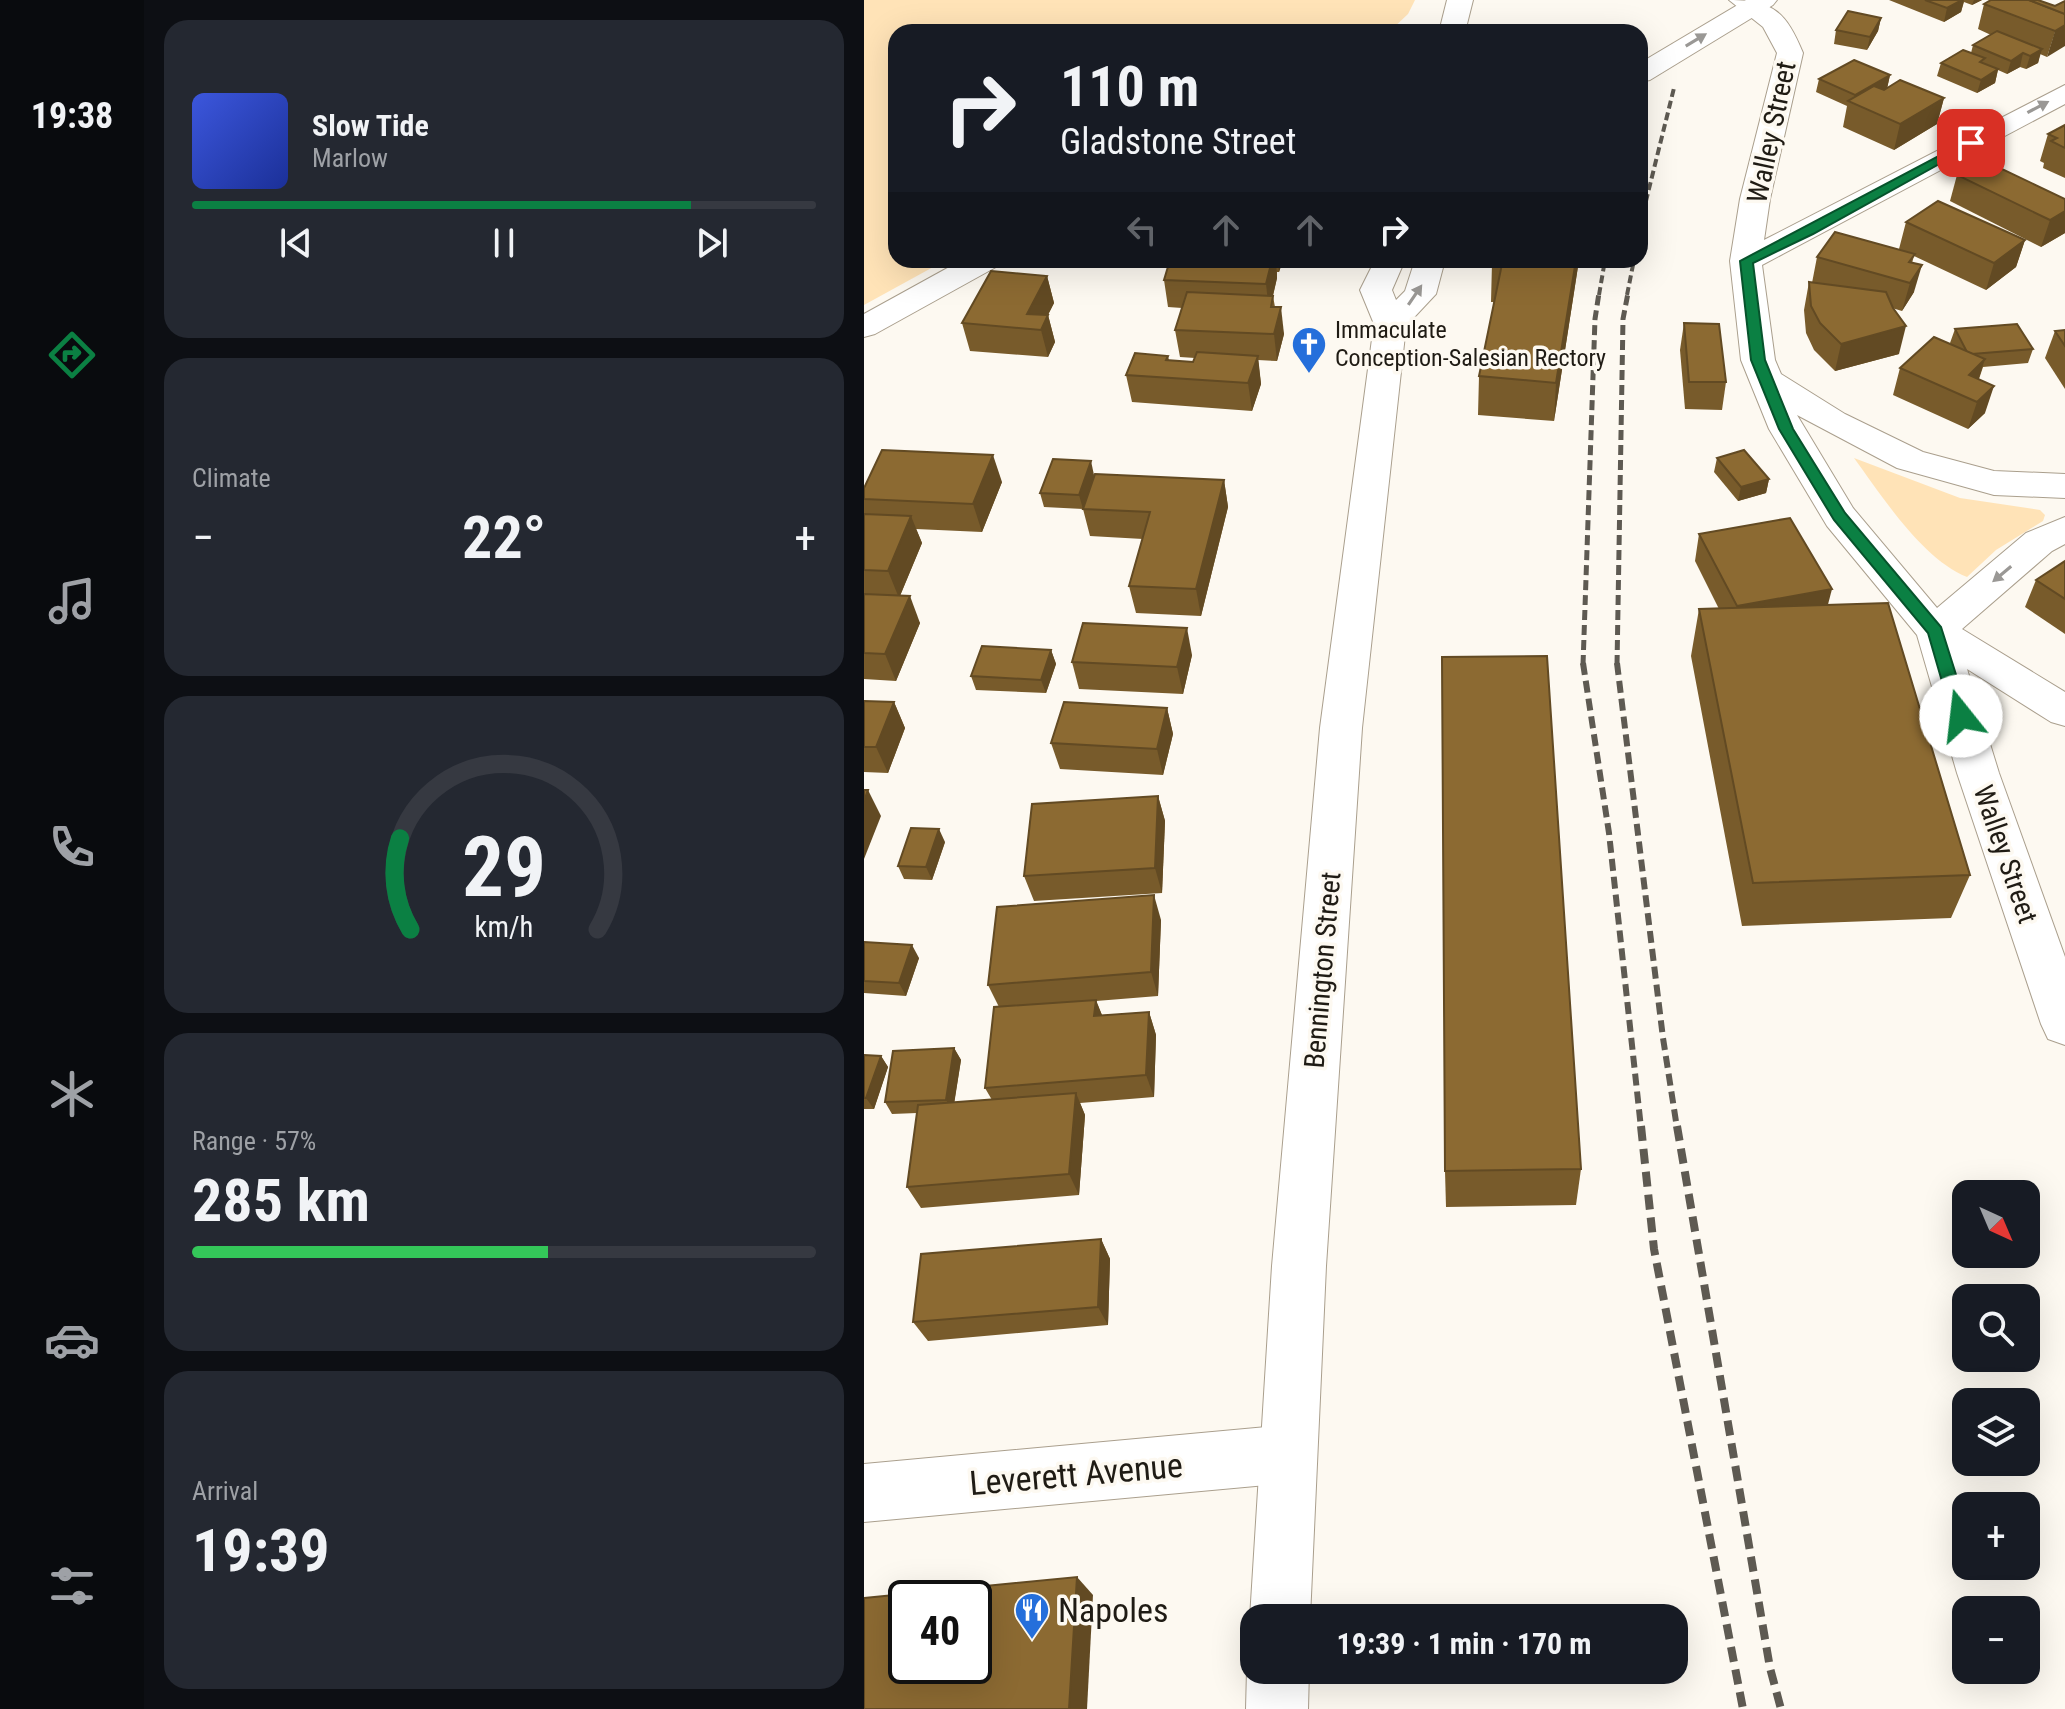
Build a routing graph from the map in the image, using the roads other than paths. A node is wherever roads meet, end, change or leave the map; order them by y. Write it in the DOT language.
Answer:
graph roads {
  1 [pos="1460,0"];
  2 [pos="1717,0"];
  3 [pos="1753,2"];
  4 [pos="1454,24"];
  5 [pos="1648,43"];
  6 [pos="1648,69"];
  7 [pos="2065,93"];
  8 [pos="1746,261"];
  9 [pos="971,268"];
  10 [pos="1386,268"];
  11 [pos="1428,268"];
  12 [pos="1390,324"];
  13 [pos="864,327"];
  14 [pos="1766,380"];
  15 [pos="2065,486"];
  16 [pos="2065,529"];
  17 [pos="1935,631"];
  18 [pos="2065,711"];
  19 [pos="2065,1024"];
  20 [pos="1288,1454"];
  21 [pos="864,1493"];
  22 [pos="1281,1604"];
  23 [pos="1278,1684"];
  24 [pos="1277,1709"];
  1 -- 4 [label="street"];
  2 -- 5 [label="street"];
  6 -- 3 [label="street, one-way"];
  3 -- 8 [label="street, Walley Street"];
  8 -- 7 [label="street, one-way"];
  8 -- 14 [label="street, Walley Street"];
  9 -- 13 [label="street"];
  10 -- 12 [label="street, Bennington Street"];
  12 -- 11 [label="street, one-way"];
  12 -- 20 [label="street, Bennington Street"];
  14 -- 15 [label="street"];
  14 -- 17 [label="street, Walley Street"];
  16 -- 17 [label="street, one-way"];
  17 -- 18 [label="street"];
  17 -- 19 [label="street, Walley Street"];
  20 -- 21 [label="street, Leverett Avenue"];
  20 -- 22 [label="street, Bennington Street"];
  23 -- 24 [label="street"];
}
